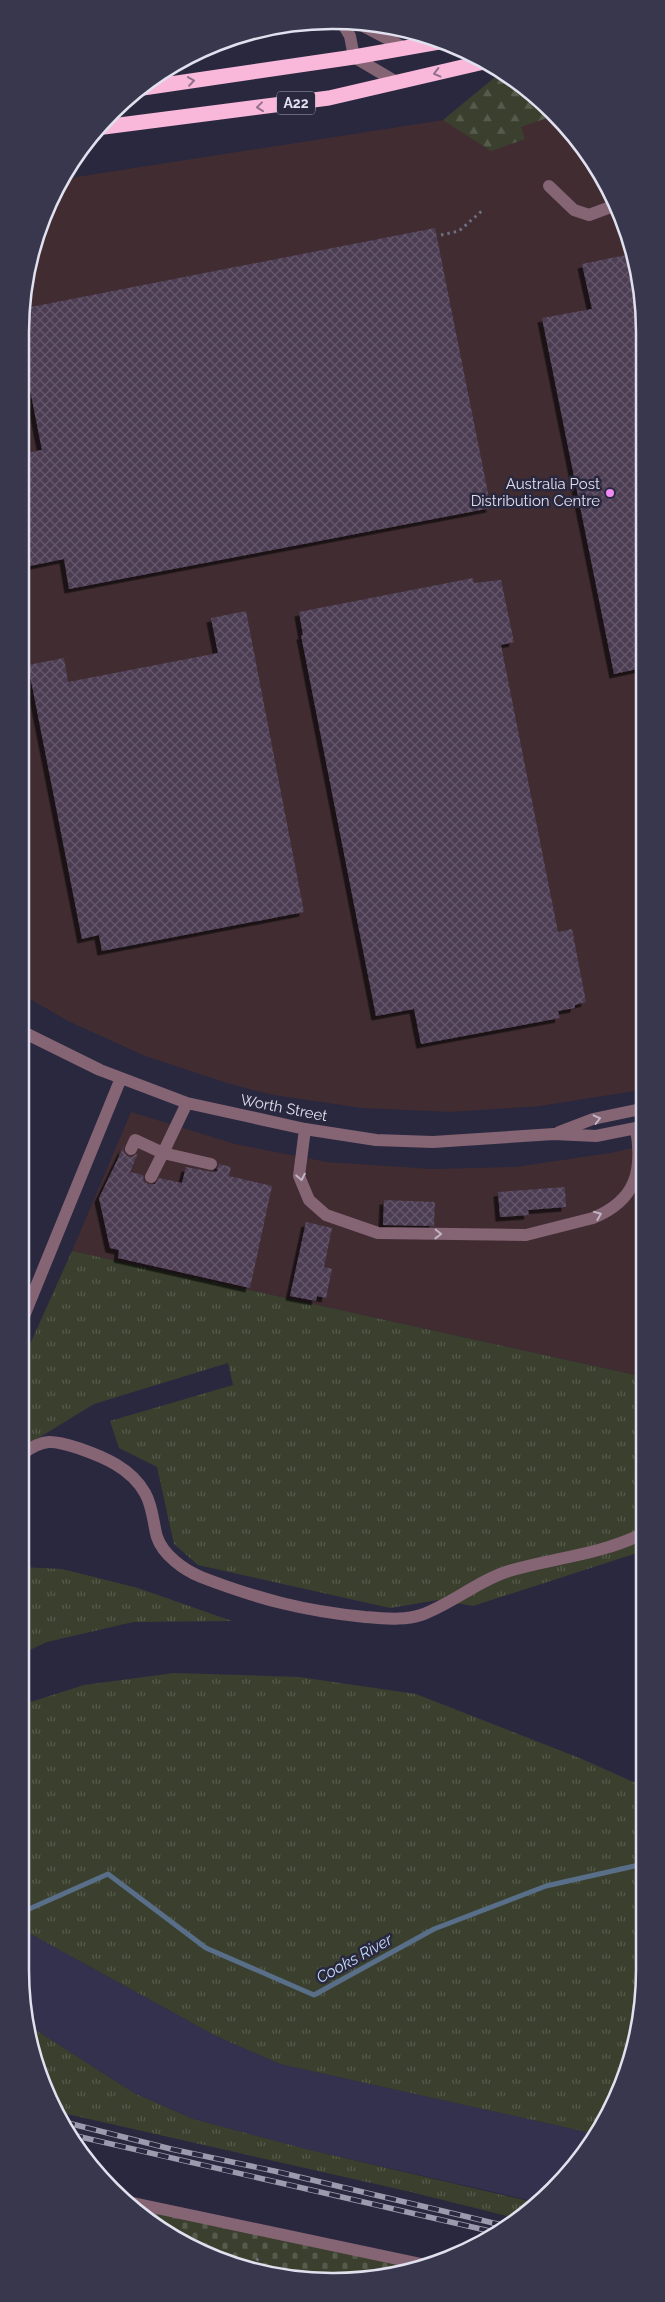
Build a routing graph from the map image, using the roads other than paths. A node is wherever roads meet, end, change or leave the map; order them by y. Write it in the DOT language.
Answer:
graph roads {
  1 [pos="346,29"];
  2 [pos="373,31"];
  3 [pos="427,44"];
  4 [pos="405,48"];
  5 [pos="354,57"];
  6 [pos="475,64"];
  7 [pos="398,83"];
  8 [pos="156,86"];
  9 [pos="110,126"];
  10 [pos="549,186"];
  11 [pos="609,208"];
  12 [pos="29,1035"];
  13 [pos="121,1078"];
  14 [pos="187,1103"];
  15 [pos="636,1110"];
  16 [pos="636,1127"];
  17 [pos="305,1129"];
  18 [pos="554,1134"];
  19 [pos="131,1149"];
  20 [pos="163,1153"];
  21 [pos="211,1164"];
  22 [pos="636,1175"];
  23 [pos="152,1177"];
  24 [pos="29,1304"];
  25 [pos="29,1450"];
  26 [pos="636,1536"];
  27 [pos="141,2205"];
  28 [pos="413,2262"];
  1 -- 5 [label="street"];
  2 -- 4 [label="street"];
  3 -- 4 [label="highway"];
  4 -- 5 [label="highway"];
  5 -- 7 [label="street"];
  8 -- 5 [label="highway, one-way"];
  6 -- 7 [label="highway, A22, one-way"];
  7 -- 9 [label="highway, A22, one-way"];
  10 -- 11 [label="street"];
  12 -- 13 [label="street, Worth Street"];
  13 -- 14 [label="street, Worth Street"];
  13 -- 24 [label="street"];
  14 -- 17 [label="street, Worth Street"];
  14 -- 20 [label="street"];
  18 -- 15 [label="street, Worth Street, one-way"];
  16 -- 18 [label="street, Worth Street"];
  17 -- 18 [label="street, Worth Street"];
  17 -- 22 [label="street, one-way"];
  19 -- 20 [label="street"];
  20 -- 21 [label="street"];
  20 -- 23 [label="street"];
  25 -- 26 [label="street"];
  27 -- 28 [label="street"];
}
